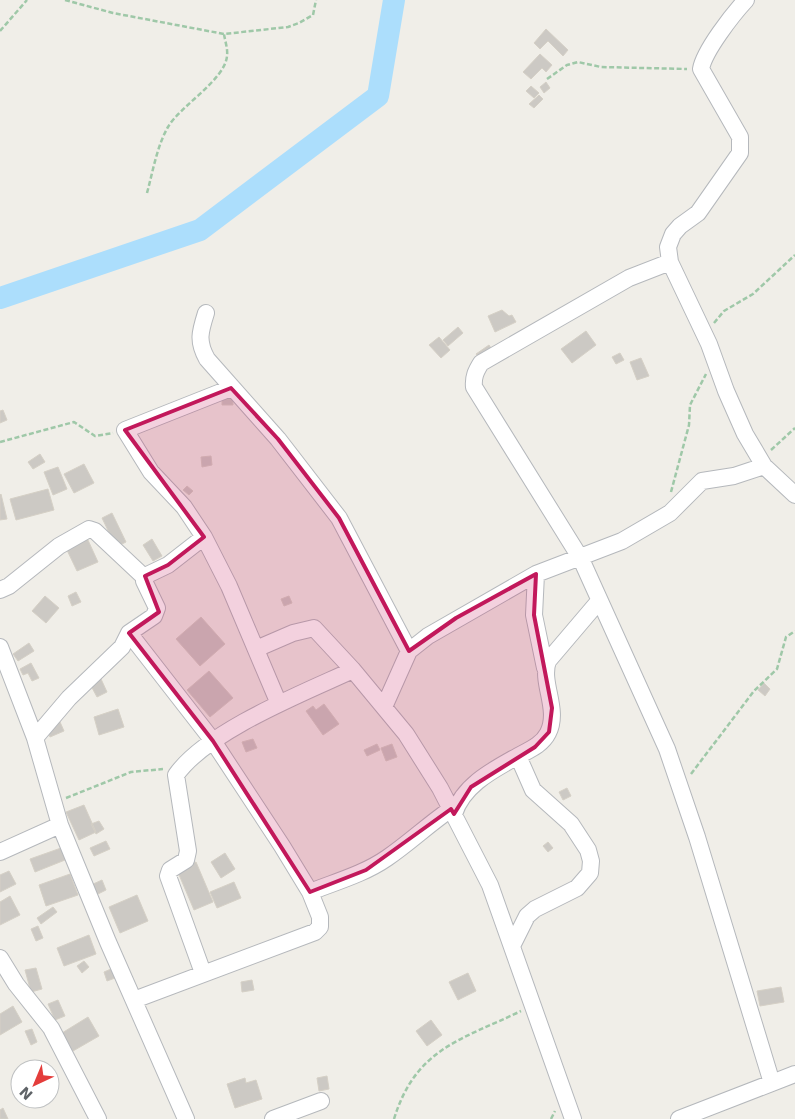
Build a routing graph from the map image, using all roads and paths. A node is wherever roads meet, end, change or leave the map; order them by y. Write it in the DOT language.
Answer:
graph roads {
  1 [pos="27,0"];
  2 [pos="65,0"];
  3 [pos="316,0"];
  4 [pos="746,0"];
  5 [pos="0,31"];
  6 [pos="224,34"];
  7 [pos="701,69"];
  8 [pos="547,79"];
  9 [pos="147,193"];
  10 [pos="795,255"];
  11 [pos="670,262"];
  12 [pos="206,313"];
  13 [pos="712,350"];
  14 [pos="231,388"];
  15 [pos="795,428"];
  16 [pos="124,430"];
  17 [pos="0,442"];
  18 [pos="762,463"];
  19 [pos="795,495"];
  20 [pos="665,515"];
  21 [pos="204,537"];
  22 [pos="581,559"];
  23 [pos="536,574"];
  24 [pos="144,577"];
  25 [pos="0,590"];
  26 [pos="599,601"];
  27 [pos="795,631"];
  28 [pos="130,633"];
  29 [pos="0,647"];
  30 [pos="256,649"];
  31 [pos="409,651"];
  32 [pos="545,668"];
  33 [pos="353,670"];
  34 [pos="279,704"];
  35 [pos="384,707"];
  36 [pos="35,738"];
  37 [pos="213,740"];
  38 [pos="518,756"];
  39 [pos="168,768"];
  40 [pos="680,787"];
  41 [pos="54,803"];
  42 [pos="452,812"];
  43 [pos="60,825"];
  44 [pos="0,852"];
  45 [pos="310,892"];
  46 [pos="512,946"];
  47 [pos="0,958"];
  48 [pos="203,972"];
  49 [pos="134,1000"];
  50 [pos="531,1006"];
  51 [pos="795,1074"];
  52 [pos="772,1083"];
  53 [pos="321,1101"];
  54 [pos="98,1119"];
  55 [pos="186,1119"];
  56 [pos="272,1119"];
  57 [pos="394,1119"];
  58 [pos="573,1119"];
  59 [pos="679,1119"];
  1 -- 5 [label="path"];
  2 -- 6 [label="path"];
  3 -- 6 [label="path"];
  4 -- 7 [label="street"];
  6 -- 9 [label="path"];
  7 -- 8 [label="path"];
  7 -- 11 [label="street"];
  10 -- 13 [label="path"];
  11 -- 13 [label="street"];
  11 -- 22 [label="street"];
  12 -- 14 [label="street"];
  13 -- 18 [label="street"];
  13 -- 20 [label="path"];
  14 -- 16 [label="street"];
  14 -- 31 [label="street"];
  15 -- 18 [label="path"];
  16 -- 17 [label="path"];
  16 -- 21 [label="street"];
  18 -- 19 [label="street"];
  18 -- 20 [label="street"];
  20 -- 22 [label="street"];
  21 -- 24 [label="street"];
  21 -- 30 [label="street"];
  22 -- 23 [label="street"];
  22 -- 26 [label="street"];
  23 -- 31 [label="street"];
  23 -- 32 [label="street"];
  24 -- 25 [label="street"];
  24 -- 28 [label="street"];
  26 -- 32 [label="street"];
  26 -- 40 [label="street"];
  27 -- 40 [label="path"];
  28 -- 36 [label="street"];
  28 -- 37 [label="street"];
  29 -- 36 [label="street"];
  30 -- 33 [label="street"];
  30 -- 34 [label="street"];
  31 -- 35 [label="street"];
  32 -- 38 [label="street"];
  33 -- 34 [label="street"];
  33 -- 35 [label="street"];
  34 -- 37 [label="street"];
  35 -- 42 [label="street"];
  36 -- 41 [label="street"];
  37 -- 45 [label="street"];
  37 -- 48 [label="street"];
  38 -- 42 [label="street"];
  38 -- 46 [label="street"];
  39 -- 41 [label="path"];
  40 -- 52 [label="street"];
  41 -- 43 [label="street"];
  42 -- 45 [label="street"];
  42 -- 46 [label="street"];
  43 -- 44 [label="street"];
  43 -- 49 [label="street"];
  45 -- 48 [label="street"];
  46 -- 50 [label="street"];
  47 -- 54 [label="street"];
  48 -- 49 [label="street"];
  49 -- 55 [label="street"];
  50 -- 57 [label="path"];
  50 -- 58 [label="street"];
  51 -- 52 [label="street"];
  52 -- 59 [label="street"];
  53 -- 56 [label="street"];
}
